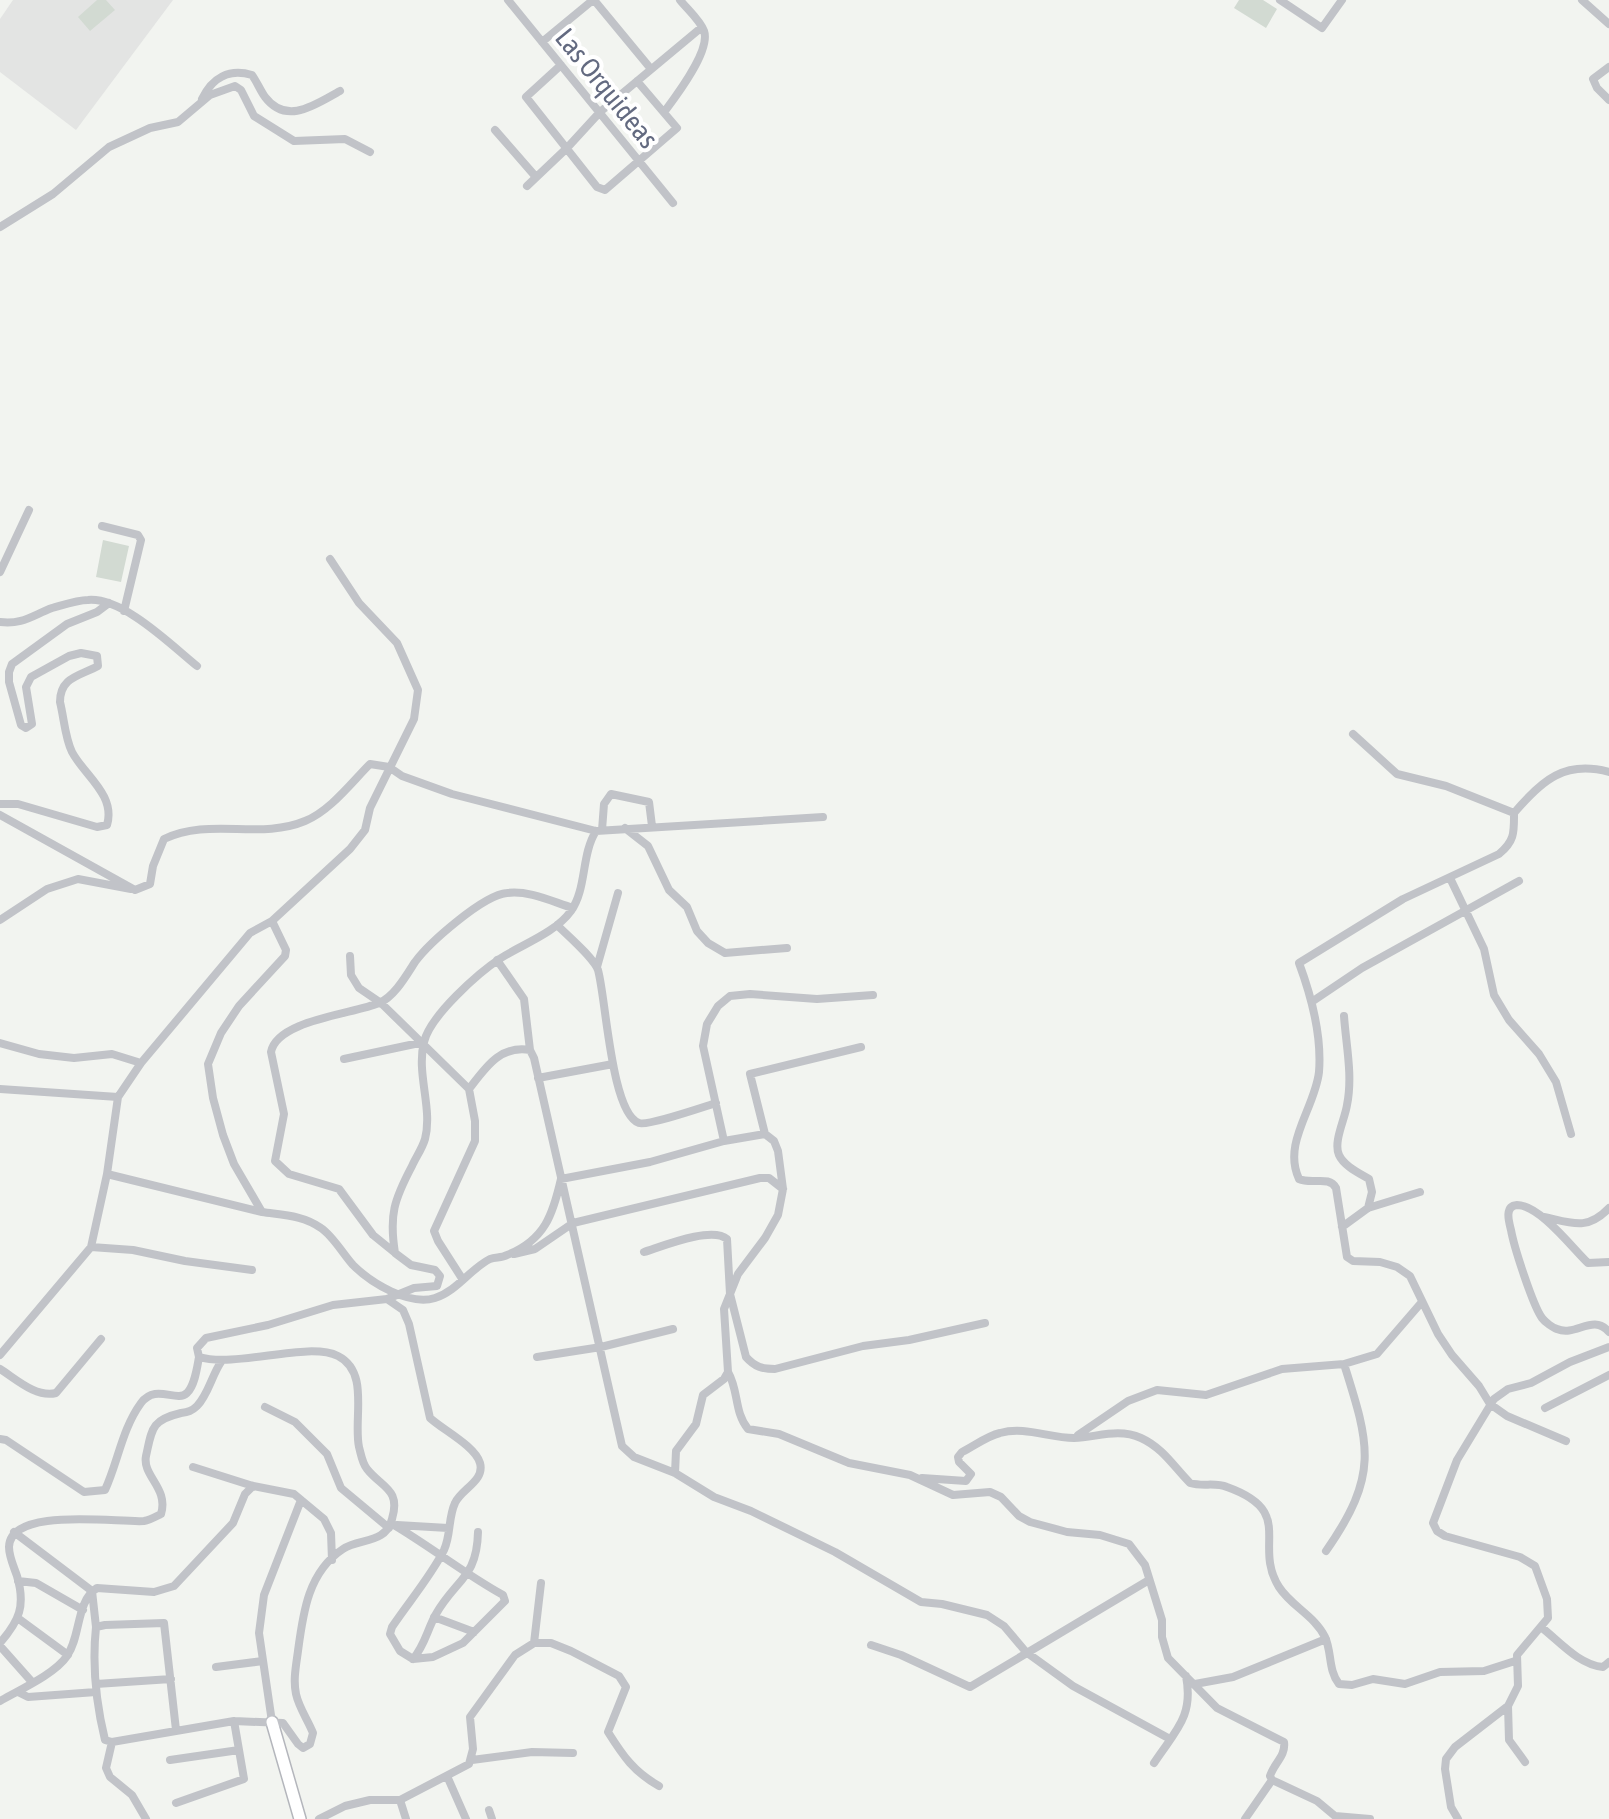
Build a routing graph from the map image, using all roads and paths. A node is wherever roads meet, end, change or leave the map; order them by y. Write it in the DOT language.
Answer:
graph roads {
  1 [pos="508,0"];
  2 [pos="594,0"];
  3 [pos="680,0"];
  4 [pos="1280,0"];
  5 [pos="1342,0"];
  6 [pos="1586,1"];
  7 [pos="1609,24"];
  8 [pos="702,27"];
  9 [pos="542,42"];
  10 [pos="561,65"];
  11 [pos="1609,67"];
  12 [pos="651,69"];
  13 [pos="637,81"];
  14 [pos="340,91"];
  15 [pos="1609,100"];
  16 [pos="200,103"];
  17 [pos="665,111"];
  18 [pos="600,112"];
  19 [pos="495,130"];
  20 [pos="567,148"];
  21 [pos="370,152"];
  22 [pos="638,161"];
  23 [pos="536,177"];
  24 [pos="527,186"];
  25 [pos="673,203"];
  26 [pos="0,227"];
  27 [pos="29,510"];
  28 [pos="102,526"];
  29 [pos="0,547"];
  30 [pos="10,552"];
  31 [pos="330,559"];
  32 [pos="0,572"];
  33 [pos="109,603"];
  34 [pos="124,611"];
  35 [pos="0,622"];
  36 [pos="197,666"];
  37 [pos="1353,734"];
  38 [pos="389,767"];
  39 [pos="1609,772"];
  40 [pos="0,804"];
  41 [pos="1514,813"];
  42 [pos="0,815"];
  43 [pos="823,817"];
  44 [pos="652,826"];
  45 [pos="624,828"];
  46 [pos="599,830"];
  47 [pos="1450,878"];
  48 [pos="1519,881"];
  49 [pos="135,890"];
  50 [pos="618,893"];
  51 [pos="573,908"];
  52 [pos="1466,911"];
  53 [pos="0,920"];
  54 [pos="272,921"];
  55 [pos="557,925"];
  56 [pos="787,948"];
  57 [pos="350,956"];
  58 [pos="497,960"];
  59 [pos="597,967"];
  60 [pos="873,995"];
  61 [pos="1313,1001"];
  62 [pos="381,1003"];
  63 [pos="1344,1016"];
  64 [pos="424,1042"];
  65 [pos="0,1043"];
  66 [pos="861,1047"];
  67 [pos="530,1050"];
  68 [pos="344,1059"];
  69 [pos="141,1063"];
  70 [pos="613,1064"];
  71 [pos="538,1078"];
  72 [pos="0,1089"];
  73 [pos="469,1089"];
  74 [pos="118,1097"];
  75 [pos="716,1103"];
  76 [pos="765,1134"];
  77 [pos="1571,1134"];
  78 [pos="724,1141"];
  79 [pos="107,1174"];
  80 [pos="561,1179"];
  81 [pos="783,1189"];
  82 [pos="1420,1192"];
  83 [pos="1368,1208"];
  84 [pos="1609,1208"];
  85 [pos="262,1212"];
  86 [pos="1539,1216"];
  87 [pos="573,1223"];
  88 [pos="1342,1227"];
  89 [pos="91,1247"];
  90 [pos="644,1252"];
  91 [pos="395,1253"];
  92 [pos="506,1256"];
  93 [pos="1609,1262"];
  94 [pos="252,1270"];
  95 [pos="463,1280"];
  96 [pos="730,1294"];
  97 [pos="392,1298"];
  98 [pos="1421,1303"];
  99 [pos="985,1323"];
  100 [pos="673,1329"];
  101 [pos="1609,1332"];
  102 [pos="101,1339"];
  103 [pos="601,1347"];
  104 [pos="1609,1347"];
  105 [pos="0,1355"];
  106 [pos="199,1357"];
  107 [pos="537,1357"];
  108 [pos="221,1362"];
  109 [pos="1344,1364"];
  110 [pos="0,1369"];
  111 [pos="728,1372"];
  112 [pos="1609,1375"];
  113 [pos="1490,1404"];
  114 [pos="265,1407"];
  115 [pos="1545,1408"];
  116 [pos="1074,1438"];
  117 [pos="0,1439"];
  118 [pos="1566,1441"];
  119 [pos="193,1467"];
  120 [pos="675,1473"];
  121 [pos="910,1475"];
  122 [pos="253,1486"];
  123 [pos="301,1500"];
  124 [pos="391,1526"];
  125 [pos="448,1528"];
  126 [pos="14,1532"];
  127 [pos="478,1532"];
  128 [pos="1326,1551"];
  129 [pos="442,1554"];
  130 [pos="332,1560"];
  131 [pos="467,1575"];
  132 [pos="1149,1580"];
  133 [pos="18,1581"];
  134 [pos="541,1583"];
  135 [pos="92,1591"];
  136 [pos="83,1610"];
  137 [pos="434,1617"];
  138 [pos="19,1619"];
  139 [pos="96,1627"];
  140 [pos="1541,1627"];
  141 [pos="474,1632"];
  142 [pos="1326,1639"];
  143 [pos="534,1643"];
  144 [pos="0,1645"];
  145 [pos="871,1645"];
  146 [pos="1026,1652"];
  147 [pos="68,1655"];
  148 [pos="413,1659"];
  149 [pos="263,1661"];
  150 [pos="1515,1661"];
  151 [pos="1609,1662"];
  152 [pos="216,1667"];
  153 [pos="1186,1675"];
  154 [pos="171,1679"];
  155 [pos="32,1682"];
  156 [pos="1195,1684"];
  157 [pos="96,1688"];
  158 [pos="18,1692"];
  159 [pos="0,1701"];
  160 [pos="1508,1706"];
  161 [pos="234,1721"];
  162 [pos="272,1722"];
  163 [pos="176,1730"];
  164 [pos="1170,1739"];
  165 [pos="112,1742"];
  166 [pos="239,1750"];
  167 [pos="573,1753"];
  168 [pos="170,1760"];
  169 [pos="472,1760"];
  170 [pos="1525,1762"];
  171 [pos="1154,1763"];
  172 [pos="447,1776"];
  173 [pos="1272,1780"];
  174 [pos="659,1786"];
  175 [pos="400,1800"];
  176 [pos="176,1803"];
  177 [pos="146,1819"];
  178 [pos="300,1819"];
  179 [pos="319,1819"];
  180 [pos="406,1819"];
  181 [pos="466,1819"];
  182 [pos="1245,1819"];
  183 [pos="1370,1819"];
  184 [pos="1458,1819"];
  1 -- 9 [label="street, Las Orquideas"];
  2 -- 9 [label="street"];
  2 -- 12 [label="street"];
  3 -- 8 [label="street"];
  4 -- 5 [label="street"];
  6 -- 7 [label="street"];
  8 -- 12 [label="street"];
  8 -- 17 [label="street"];
  9 -- 10 [label="street, Las Orquideas"];
  10 -- 18 [label="street, Las Orquideas"];
  10 -- 20 [label="street"];
  11 -- 15 [label="street"];
  12 -- 13 [label="street"];
  13 -- 17 [label="street"];
  13 -- 18 [label="street"];
  14 -- 16 [label="street"];
  16 -- 21 [label="street"];
  16 -- 26 [label="street"];
  17 -- 22 [label="street"];
  18 -- 20 [label="street"];
  18 -- 22 [label="street, Las Orquideas"];
  19 -- 23 [label="street"];
  20 -- 22 [label="street"];
  20 -- 23 [label="street"];
  22 -- 25 [label="street, Las Orquideas"];
  23 -- 24 [label="street"];
  27 -- 30 [label="street"];
  28 -- 34 [label="street"];
  29 -- 30 [label="street"];
  30 -- 32 [label="street"];
  31 -- 38 [label="street"];
  33 -- 34 [label="street"];
  33 -- 35 [label="street"];
  33 -- 40 [label="street"];
  34 -- 36 [label="street"];
  37 -- 41 [label="street"];
  38 -- 46 [label="street"];
  38 -- 49 [label="street"];
  38 -- 54 [label="street"];
  39 -- 41 [label="street"];
  41 -- 47 [label="street"];
  42 -- 49 [label="street"];
  43 -- 44 [label="street"];
  44 -- 45 [label="street"];
  44 -- 46 [label="street"];
  45 -- 46 [label="street"];
  45 -- 56 [label="street"];
  46 -- 51 [label="street"];
  47 -- 52 [label="street"];
  47 -- 61 [label="street"];
  48 -- 52 [label="street"];
  49 -- 53 [label="street"];
  50 -- 59 [label="street"];
  51 -- 55 [label="street"];
  51 -- 62 [label="street"];
  52 -- 61 [label="street"];
  52 -- 77 [label="street"];
  54 -- 69 [label="street"];
  54 -- 85 [label="street"];
  55 -- 58 [label="street"];
  55 -- 59 [label="street"];
  57 -- 62 [label="street"];
  58 -- 64 [label="street"];
  58 -- 67 [label="street"];
  59 -- 70 [label="street"];
  60 -- 75 [label="street"];
  61 -- 88 [label="street"];
  62 -- 64 [label="street"];
  62 -- 91 [label="street"];
  63 -- 83 [label="street"];
  64 -- 68 [label="street"];
  64 -- 73 [label="street"];
  64 -- 91 [label="street"];
  65 -- 69 [label="street"];
  66 -- 76 [label="street"];
  67 -- 71 [label="street"];
  67 -- 73 [label="street"];
  69 -- 74 [label="street"];
  70 -- 71 [label="street"];
  70 -- 75 [label="street"];
  71 -- 80 [label="street"];
  72 -- 74 [label="street"];
  73 -- 95 [label="street"];
  74 -- 79 [label="street"];
  75 -- 78 [label="street"];
  76 -- 78 [label="street"];
  76 -- 81 [label="street"];
  78 -- 80 [label="street"];
  79 -- 85 [label="street"];
  79 -- 89 [label="street"];
  80 -- 87 [label="street"];
  80 -- 92 [label="street"];
  81 -- 87 [label="street"];
  81 -- 96 [label="street"];
  82 -- 83 [label="street"];
  83 -- 88 [label="street"];
  84 -- 86 [label="street"];
  85 -- 97 [label="street"];
  86 -- 93 [label="street"];
  86 -- 101 [label="street"];
  87 -- 92 [label="street"];
  87 -- 103 [label="street"];
  88 -- 98 [label="street"];
  89 -- 94 [label="street"];
  89 -- 105 [label="street"];
  90 -- 96 [label="street"];
  91 -- 97 [label="street"];
  92 -- 95 [label="street"];
  95 -- 97 [label="street"];
  96 -- 99 [label="street"];
  96 -- 111 [label="street"];
  97 -- 106 [label="street"];
  97 -- 125 [label="street"];
  98 -- 109 [label="street"];
  98 -- 113 [label="street"];
  100 -- 103 [label="street"];
  102 -- 110 [label="street"];
  103 -- 107 [label="street"];
  103 -- 120 [label="street"];
  104 -- 113 [label="street"];
  106 -- 108 [label="street"];
  106 -- 117 [label="street"];
  108 -- 124 [label="street"];
  108 -- 126 [label="street"];
  109 -- 116 [label="street"];
  109 -- 128 [label="street"];
  111 -- 120 [label="street"];
  111 -- 121 [label="street"];
  112 -- 115 [label="street"];
  113 -- 118 [label="street"];
  113 -- 140 [label="street"];
  114 -- 124 [label="street"];
  116 -- 121 [label="street"];
  116 -- 142 [label="street"];
  119 -- 122 [label="street"];
  120 -- 146 [label="street"];
  121 -- 132 [label="street"];
  122 -- 123 [label="street"];
  122 -- 135 [label="street"];
  123 -- 130 [label="street"];
  123 -- 149 [label="street"];
  124 -- 125 [label="street"];
  124 -- 129 [label="street"];
  124 -- 130 [label="street"];
  125 -- 129 [label="street"];
  126 -- 133 [label="street"];
  126 -- 135 [label="street"];
  127 -- 131 [label="street"];
  129 -- 131 [label="street"];
  129 -- 148 [label="street"];
  130 -- 162 [label="street"];
  131 -- 137 [label="street"];
  131 -- 141 [label="street"];
  132 -- 146 [label="street"];
  132 -- 153 [label="street"];
  133 -- 136 [label="street"];
  133 -- 138 [label="street"];
  134 -- 143 [label="street"];
  135 -- 136 [label="street"];
  135 -- 139 [label="street"];
  136 -- 147 [label="street"];
  137 -- 141 [label="street"];
  137 -- 148 [label="street"];
  138 -- 144 [label="street"];
  138 -- 147 [label="street"];
  139 -- 154 [label="street"];
  139 -- 157 [label="street"];
  140 -- 150 [label="street"];
  140 -- 151 [label="street"];
  141 -- 148 [label="street"];
  142 -- 150 [label="street"];
  142 -- 156 [label="street"];
  143 -- 169 [label="street"];
  143 -- 174 [label="street"];
  144 -- 155 [label="street"];
  145 -- 146 [label="street"];
  146 -- 164 [label="street"];
  147 -- 155 [label="street"];
  149 -- 152 [label="street"];
  149 -- 162 [label="street"];
  150 -- 160 [label="street"];
  153 -- 156 [label="street"];
  153 -- 164 [label="street"];
  154 -- 157 [label="street"];
  154 -- 163 [label="street"];
  155 -- 158 [label="street"];
  156 -- 173 [label="street"];
  157 -- 158 [label="street"];
  157 -- 165 [label="street"];
  158 -- 159 [label="street"];
  160 -- 170 [label="street"];
  160 -- 184 [label="street"];
  161 -- 162 [label="street"];
  161 -- 163 [label="street"];
  161 -- 166 [label="street"];
  162 -- 178 [label="street"];
  163 -- 165 [label="street"];
  164 -- 171 [label="street"];
  165 -- 177 [label="street"];
  166 -- 168 [label="street"];
  166 -- 176 [label="street"];
  167 -- 169 [label="street"];
  169 -- 172 [label="street"];
  172 -- 175 [label="street"];
  172 -- 181 [label="street"];
  173 -- 182 [label="street"];
  173 -- 183 [label="street"];
  175 -- 179 [label="street"];
  175 -- 180 [label="street"];
}
